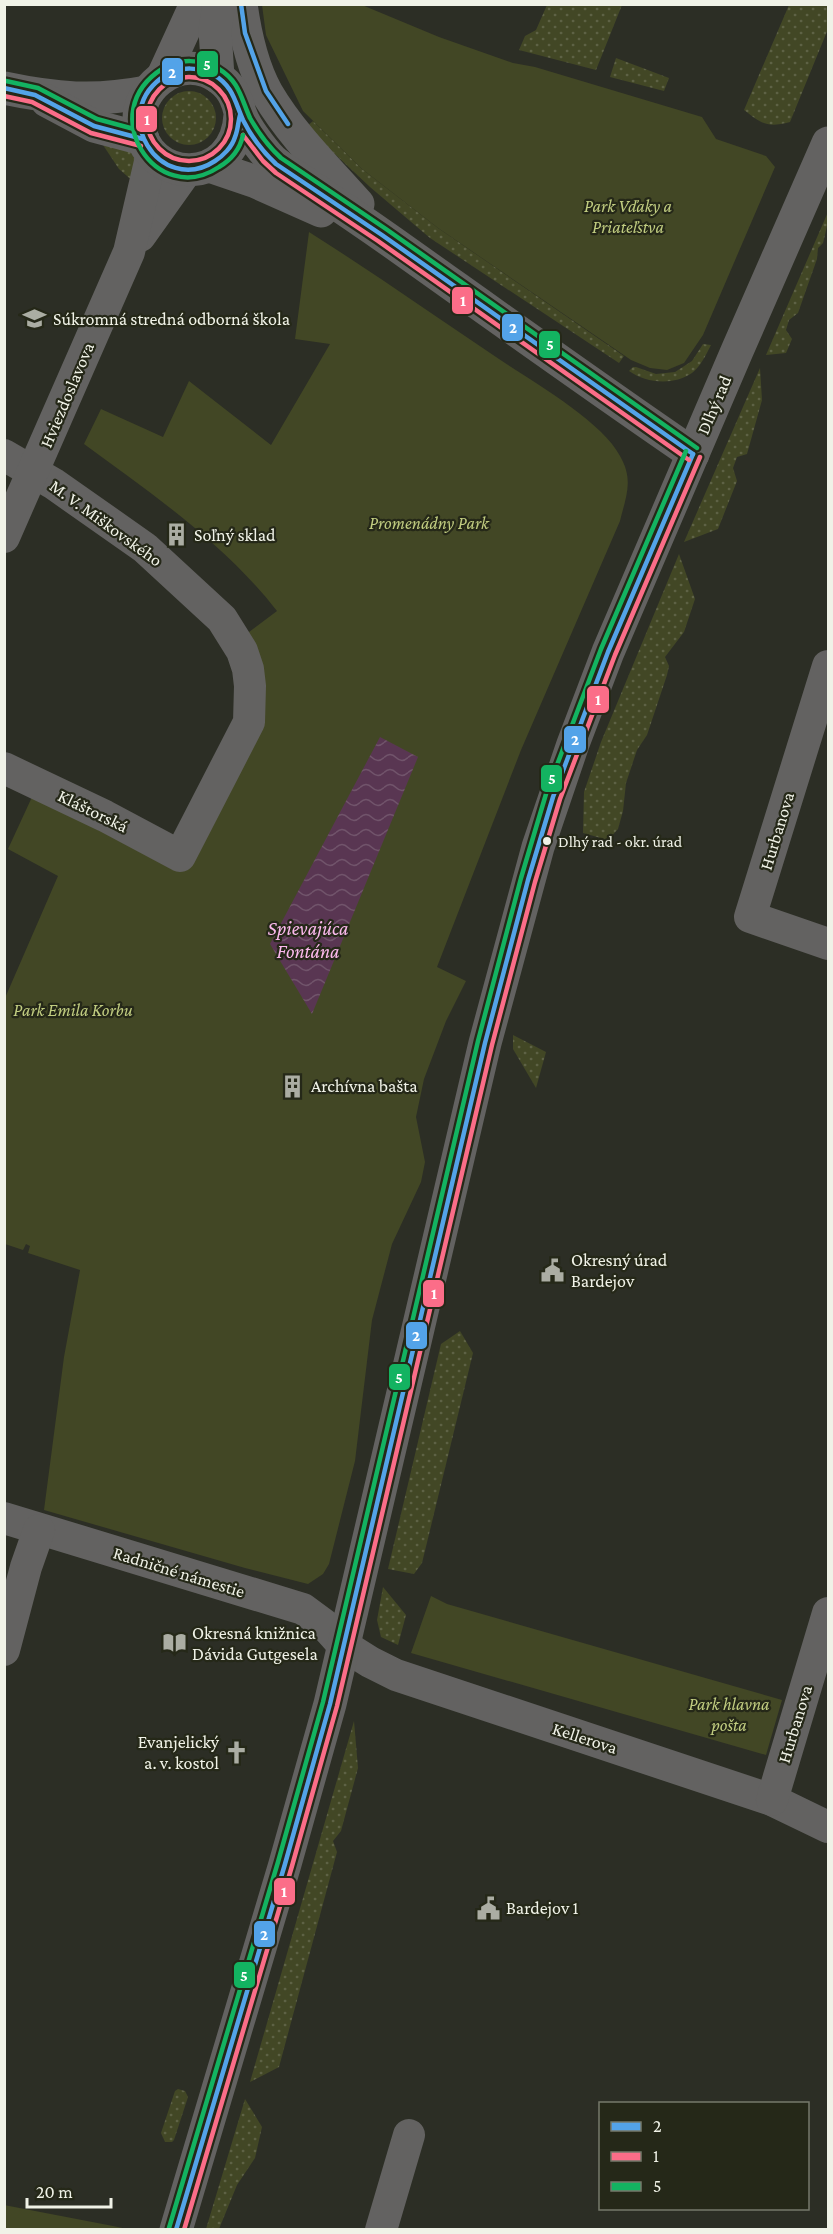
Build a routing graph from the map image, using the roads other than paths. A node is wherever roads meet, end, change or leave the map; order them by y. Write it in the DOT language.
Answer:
graph roads {
  1 [pos="196,4"];
  2 [pos="219,4"];
  3 [pos="241,4"];
  4 [pos="218,77"];
  5 [pos="155,84"];
  6 [pos="20,91"];
  7 [pos="240,115"];
  8 [pos="148,146"];
  9 [pos="826,154"];
  10 [pos="198,168"];
  11 [pos="391,242"];
  12 [pos="129,252"];
  13 [pos="693,454"];
  14 [pos="4,455"];
  15 [pos="34,472"];
  16 [pos="4,537"];
  17 [pos="828,666"];
  18 [pos="4,768"];
  19 [pos="180,856"];
  20 [pos="828,944"];
  21 [pos="4,1518"];
  22 [pos="39,1530"];
  23 [pos="828,1613"];
  24 [pos="343,1645"];
  25 [pos="4,1650"];
  26 [pos="772,1800"];
  27 [pos="828,1827"];
  28 [pos="409,2135"];
  29 [pos="176,2229"];
  30 [pos="381,2229"];
  1 -- 5 [label="street"];
  2 -- 4 [label="street"];
  3 -- 11 [label="street"];
  4 -- 5 [label="street"];
  4 -- 7 [label="street"];
  5 -- 6 [label="street"];
  5 -- 8 [label="street"];
  6 -- 8 [label="street"];
  7 -- 10 [label="street"];
  7 -- 11 [label="street"];
  8 -- 10 [label="street"];
  8 -- 12 [label="street, Hviezdoslavova"];
  9 -- 13 [label="street, Dlhý rad"];
  10 -- 11 [label="street"];
  10 -- 12 [label="street, Hviezdoslavova"];
  11 -- 13 [label="street"];
  12 -- 15 [label="street, Hviezdoslavova"];
  13 -- 24 [label="street, Dlhý rad"];
  14 -- 15 [label="street, M. V. Miškovského"];
  15 -- 16 [label="street, Hviezdoslavova"];
  15 -- 19 [label="street, M. V. Miškovského"];
  17 -- 20 [label="street, Hurbanova"];
  18 -- 19 [label="street, Kláštorská"];
  21 -- 22 [label="street, Radničné námestie"];
  22 -- 24 [label="street, Radničné námestie"];
  22 -- 25 [label="street"];
  23 -- 26 [label="street, Hurbanova"];
  24 -- 26 [label="street, Kellerova"];
  24 -- 29 [label="street, Dlhý rad"];
  26 -- 27 [label="street, Kellerova"];
  28 -- 30 [label="street"];
}
